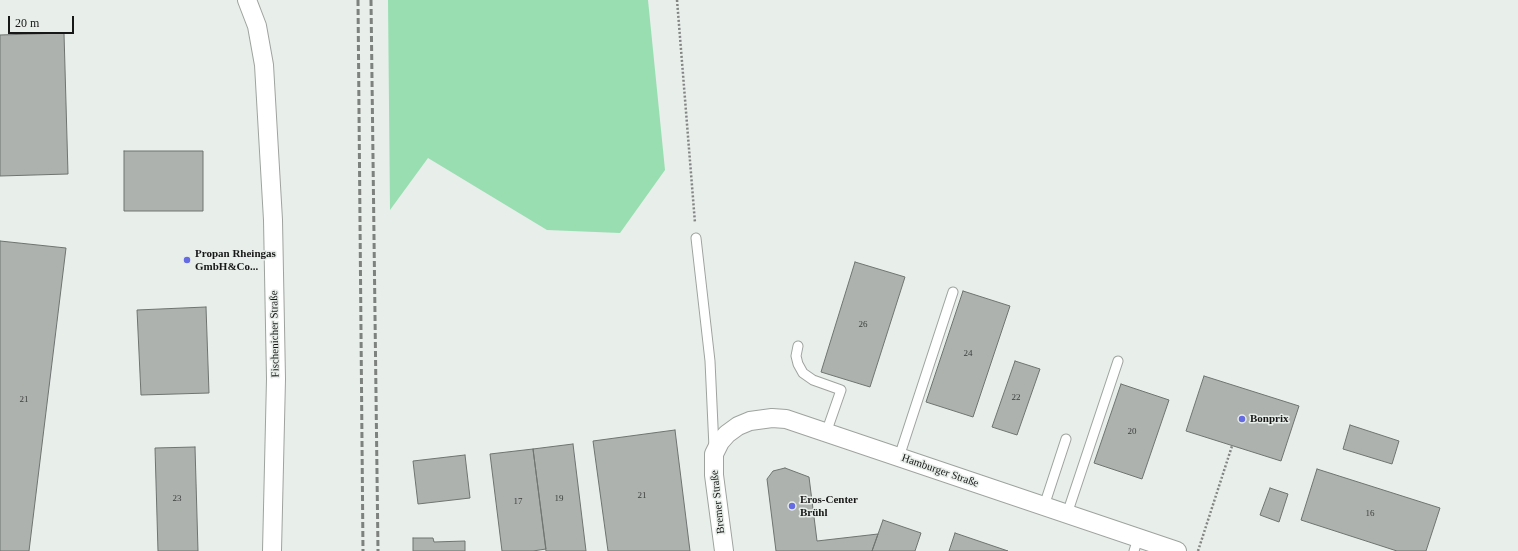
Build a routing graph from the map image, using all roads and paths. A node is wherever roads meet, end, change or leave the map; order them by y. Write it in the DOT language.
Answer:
graph roads {
  1 [pos="247,0"];
  2 [pos="677,0"];
  3 [pos="696,238"];
  4 [pos="953,292"];
  5 [pos="798,346"];
  6 [pos="1118,361"];
  7 [pos="826,432"];
  8 [pos="1066,440"];
  9 [pos="1232,446"];
  10 [pos="714,454"];
  11 [pos="899,457"];
  12 [pos="1044,506"];
  13 [pos="1067,514"];
  14 [pos="1136,545"];
  15 [pos="272,551"];
  16 [pos="724,551"];
  17 [pos="1177,551"];
  18 [pos="1198,551"];
  1 -- 15 [label="street, Fischenicher Straße"];
  2 -- 3 [label="path"];
  3 -- 10 [label="lane"];
  4 -- 11 [label="lane"];
  5 -- 7 [label="lane"];
  6 -- 13 [label="lane"];
  7 -- 10 [label="street, Hamburger Straße"];
  7 -- 11 [label="street, Hamburger Straße"];
  8 -- 12 [label="lane"];
  9 -- 18 [label="path"];
  10 -- 16 [label="street, Bremer Straße"];
  11 -- 12 [label="street, Hamburger Straße"];
  12 -- 13 [label="street, Hamburger Straße"];
  13 -- 14 [label="street, Hamburger Straße"];
  14 -- 17 [label="street, Hamburger Straße"];
}
